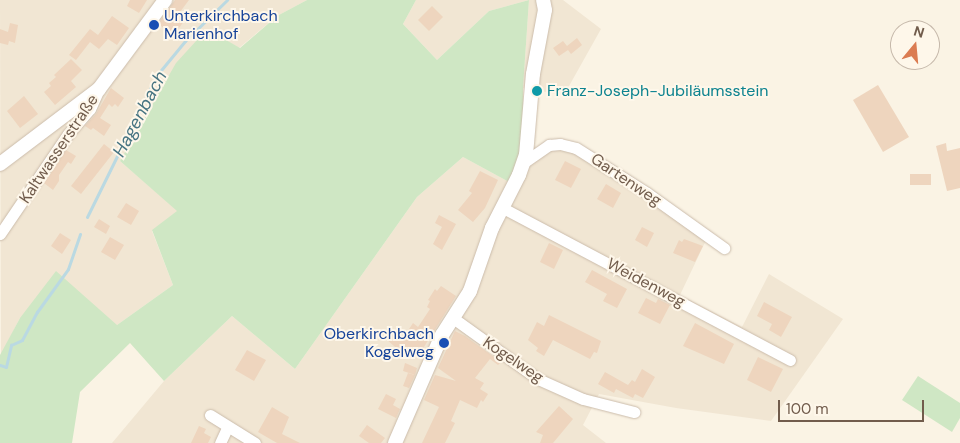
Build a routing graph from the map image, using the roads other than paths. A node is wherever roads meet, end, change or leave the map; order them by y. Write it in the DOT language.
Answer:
graph roads {
  1 [pos="165,0"];
  2 [pos="543,0"];
  3 [pos="99,88"];
  4 [pos="523,163"];
  5 [pos="0,164"];
  6 [pos="501,207"];
  7 [pos="0,234"];
  8 [pos="724,248"];
  9 [pos="453,318"];
  10 [pos="790,360"];
  11 [pos="634,412"];
  12 [pos="210,415"];
  13 [pos="227,428"];
  14 [pos="220,443"];
  15 [pos="255,443"];
  16 [pos="395,443"];
  1 -- 3 [label="street"];
  2 -- 4 [label="street"];
  3 -- 5 [label="street"];
  3 -- 7 [label="street, Kaltwasserstraße"];
  4 -- 6 [label="street"];
  4 -- 8 [label="street, Gartenweg"];
  6 -- 9 [label="street"];
  6 -- 10 [label="street, Weidenweg"];
  9 -- 11 [label="street, Kogelweg"];
  9 -- 16 [label="street"];
  12 -- 13 [label="street"];
  13 -- 14 [label="street"];
  13 -- 15 [label="street"];
}
